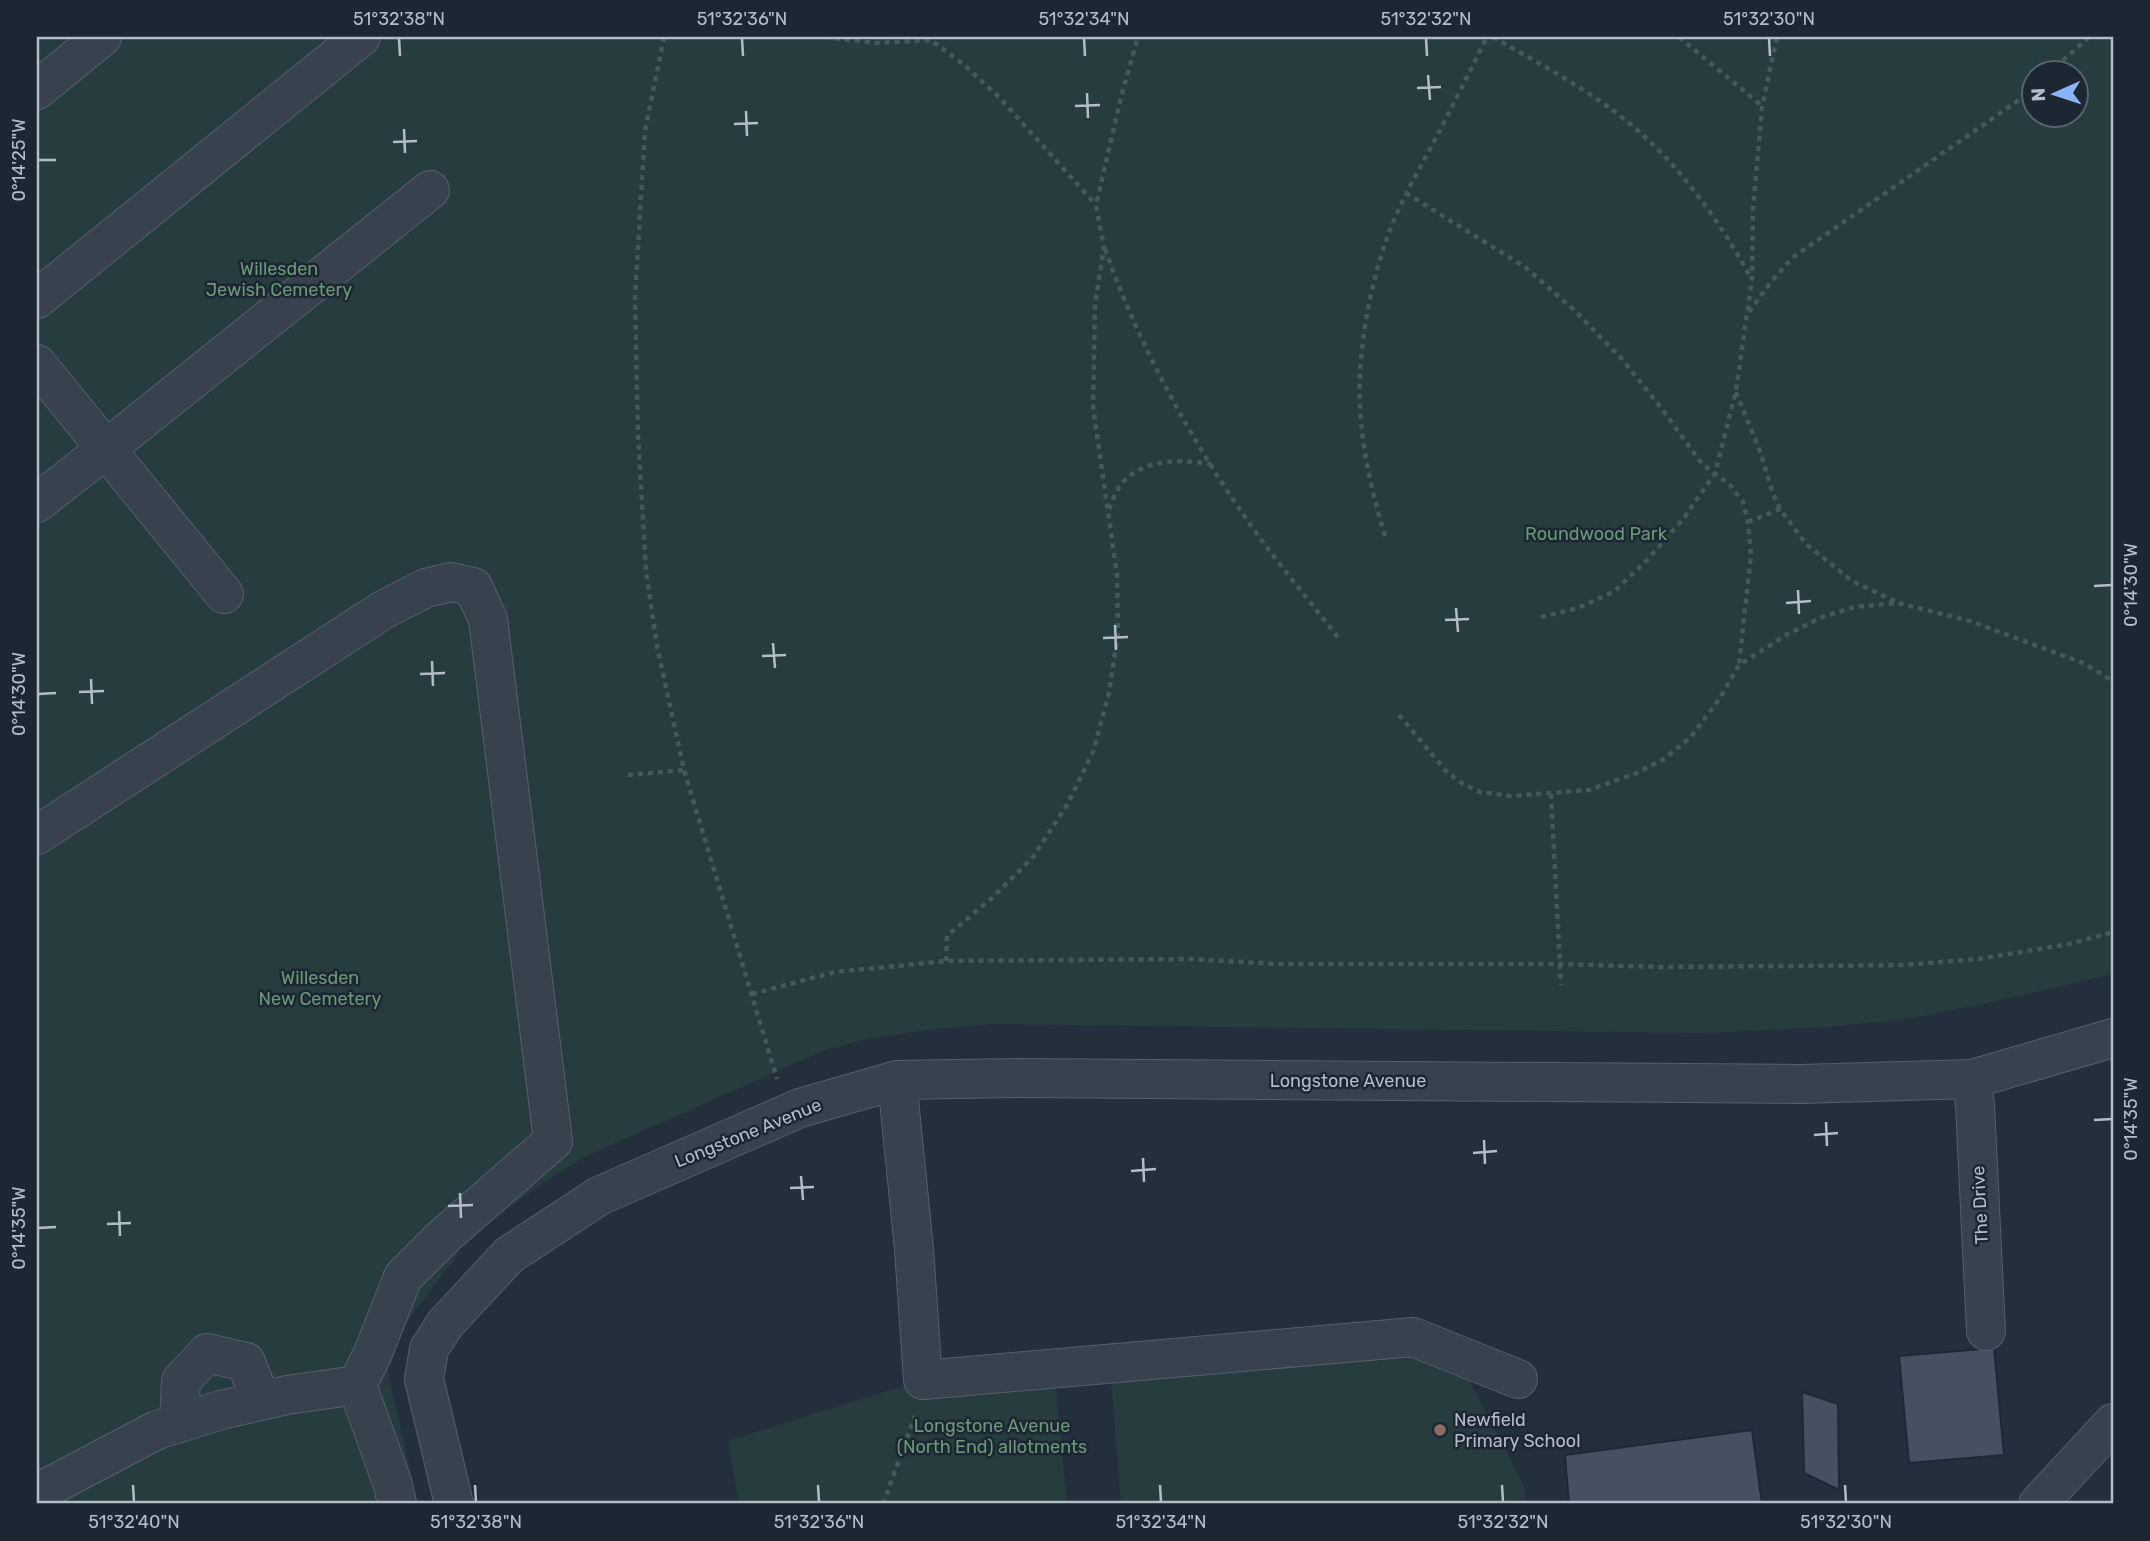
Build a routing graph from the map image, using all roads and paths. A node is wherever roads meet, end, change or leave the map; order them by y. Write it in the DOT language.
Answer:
graph roads {
  1 [pos="102,37"];
  2 [pos="360,37"];
  3 [pos="664,37"];
  4 [pos="825,37"];
  5 [pos="940,37"];
  6 [pos="1138,37"];
  7 [pos="1487,37"];
  8 [pos="1493,37"];
  9 [pos="1679,37"];
  10 [pos="1777,37"];
  11 [pos="2089,37"];
  12 [pos="931,40"];
  13 [pos="2064,60"];
  14 [pos="37,90"];
  15 [pos="2021,98"];
  16 [pos="1762,107"];
  17 [pos="429,190"];
  18 [pos="1406,193"];
  19 [pos="1096,205"];
  20 [pos="1104,248"];
  21 [pos="1752,279"];
  22 [pos="37,299"];
  23 [pos="1747,313"];
  24 [pos="37,364"];
  25 [pos="1736,391"];
  26 [pos="106,449"];
  27 [pos="1212,464"];
  28 [pos="1715,473"];
  29 [pos="37,503"];
  30 [pos="1780,509"];
  31 [pos="1109,510"];
  32 [pos="1748,522"];
  33 [pos="1385,536"];
  34 [pos="224,594"];
  35 [pos="1898,603"];
  36 [pos="1541,617"];
  37 [pos="1340,639"];
  38 [pos="1739,666"];
  39 [pos="2113,681"];
  40 [pos="1399,715"];
  41 [pos="684,770"];
  42 [pos="628,775"];
  43 [pos="1551,794"];
  44 [pos="37,835"];
  45 [pos="2113,932"];
  46 [pos="946,961"];
  47 [pos="1560,964"];
  48 [pos="1561,985"];
  49 [pos="752,994"];
  50 [pos="2113,1038"];
  51 [pos="777,1079"];
  52 [pos="1972,1079"];
  53 [pos="897,1080"];
  54 [pos="1986,1331"];
  55 [pos="1518,1379"];
  56 [pos="923,1380"];
  57 [pos="357,1385"];
  58 [pos="261,1401"];
  59 [pos="179,1423"];
  60 [pos="2113,1423"];
  61 [pos="37,1493"];
  62 [pos="397,1504"];
  63 [pos="454,1504"];
  64 [pos="883,1504"];
  65 [pos="2038,1504"];
  1 -- 14 [label="street"];
  2 -- 22 [label="street"];
  3 -- 41 [label="path"];
  4 -- 12 [label="path"];
  5 -- 12 [label="path"];
  6 -- 19 [label="path"];
  7 -- 18 [label="path"];
  8 -- 21 [label="path"];
  9 -- 16 [label="path"];
  10 -- 16 [label="path"];
  11 -- 13 [label="path"];
  12 -- 19 [label="path"];
  15 -- 23 [label="path"];
  16 -- 21 [label="path"];
  17 -- 26 [label="street"];
  18 -- 28 [label="path"];
  18 -- 33 [label="path"];
  19 -- 20 [label="path"];
  20 -- 27 [label="path"];
  20 -- 31 [label="path"];
  21 -- 23 [label="path"];
  23 -- 25 [label="path"];
  24 -- 26 [label="street"];
  25 -- 28 [label="path"];
  25 -- 30 [label="path"];
  26 -- 29 [label="street"];
  26 -- 34 [label="street"];
  27 -- 31 [label="path"];
  27 -- 37 [label="path"];
  28 -- 32 [label="path"];
  28 -- 36 [label="path"];
  30 -- 32 [label="path"];
  30 -- 35 [label="path"];
  31 -- 46 [label="path"];
  32 -- 38 [label="path"];
  35 -- 38 [label="path"];
  35 -- 39 [label="path"];
  38 -- 43 [label="path"];
  40 -- 43 [label="path"];
  41 -- 42 [label="path"];
  41 -- 49 [label="path"];
  43 -- 47 [label="path"];
  44 -- 57 [label="street"];
  45 -- 47 [label="path"];
  46 -- 47 [label="path"];
  46 -- 49 [label="path"];
  47 -- 48 [label="path"];
  49 -- 51 [label="path"];
  50 -- 52 [label="street, Longstone Avenue"];
  52 -- 53 [label="street, Longstone Avenue"];
  52 -- 54 [label="street, The Drive"];
  53 -- 56 [label="street"];
  53 -- 63 [label="street, Longstone Avenue"];
  55 -- 56 [label="street"];
  56 -- 64 [label="path"];
  57 -- 58 [label="street"];
  57 -- 62 [label="street"];
  58 -- 59 [label="street"];
  58 -- 59 [label="street"];
  59 -- 61 [label="street"];
  60 -- 65 [label="street"];
}
